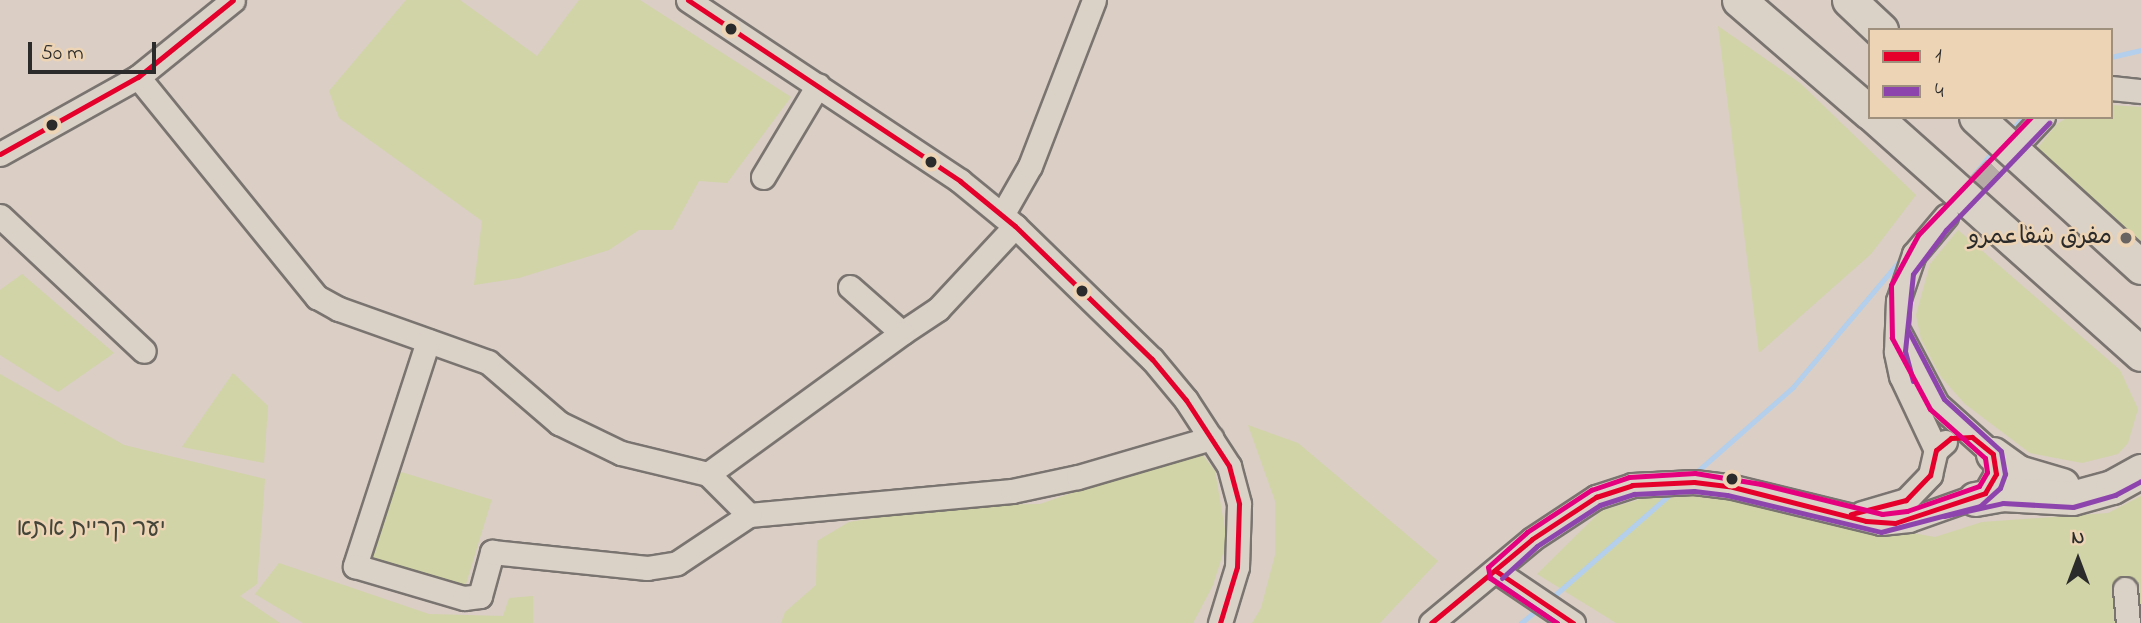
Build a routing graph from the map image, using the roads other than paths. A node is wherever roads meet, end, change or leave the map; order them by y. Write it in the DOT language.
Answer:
graph roads {
  1 [pos="233,0"];
  2 [pos="688,0"];
  3 [pos="1094,0"];
  4 [pos="1739,0"];
  5 [pos="1849,0"];
  6 [pos="1879,28"];
  7 [pos="138,78"];
  8 [pos="818,85"];
  9 [pos="2113,88"];
  10 [pos="2141,91"];
  11 [pos="1868,111"];
  12 [pos="1877,119"];
  13 [pos="1978,119"];
  14 [pos="2041,119"];
  15 [pos="2026,135"];
  16 [pos="0,154"];
  17 [pos="763,177"];
  18 [pos="0,216"];
  19 [pos="1946,216"];
  20 [pos="1008,220"];
  21 [pos="2141,267"];
  22 [pos="850,287"];
  23 [pos="2097,313"];
  24 [pos="901,333"];
  25 [pos="1900,334"];
  26 [pos="428,341"];
  27 [pos="144,351"];
  28 [pos="2141,354"];
  29 [pos="2141,362"];
  30 [pos="1211,438"];
  31 [pos="1982,445"];
  32 [pos="1936,450"];
  33 [pos="2136,469"];
  34 [pos="708,474"];
  35 [pos="1930,475"];
  36 [pos="2088,493"];
  37 [pos="1968,500"];
  38 [pos="748,514"];
  39 [pos="1851,514"];
  40 [pos="1496,571"];
  41 [pos="2125,589"];
  42 [pos="1220,623"];
  43 [pos="1431,623"];
  44 [pos="1573,623"];
  45 [pos="2128,623"];
  1 -- 7 [label="street"];
  2 -- 8 [label="street"];
  3 -- 20 [label="street"];
  4 -- 11 [label="highway"];
  5 -- 6 [label="highway"];
  7 -- 16 [label="street"];
  7 -- 26 [label="street"];
  8 -- 17 [label="street"];
  8 -- 20 [label="street"];
  9 -- 10 [label="street"];
  12 -- 23 [label="highway"];
  13 -- 21 [label="highway"];
  14 -- 15 [label="street"];
  18 -- 27 [label="street"];
  19 -- 25 [label="street"];
  20 -- 24 [label="street"];
  20 -- 30 [label="street"];
  22 -- 24 [label="street"];
  23 -- 28 [label="highway"];
  23 -- 29 [label="highway"];
  24 -- 34 [label="street"];
  25 -- 31 [label="street"];
  25 -- 32 [label="street"];
  26 -- 34 [label="street"];
  26 -- 38 [label="street"];
  30 -- 38 [label="street"];
  30 -- 42 [label="street"];
  31 -- 32 [label="street"];
  31 -- 36 [label="highway"];
  31 -- 37 [label="street"];
  32 -- 35 [label="street"];
  33 -- 36 [label="highway"];
  34 -- 38 [label="street"];
  35 -- 37 [label="street"];
  35 -- 39 [label="street"];
  36 -- 37 [label="highway"];
  37 -- 39 [label="street"];
  39 -- 40 [label="street"];
  40 -- 43 [label="street"];
  40 -- 44 [label="street"];
  41 -- 45 [label="street"];
}
